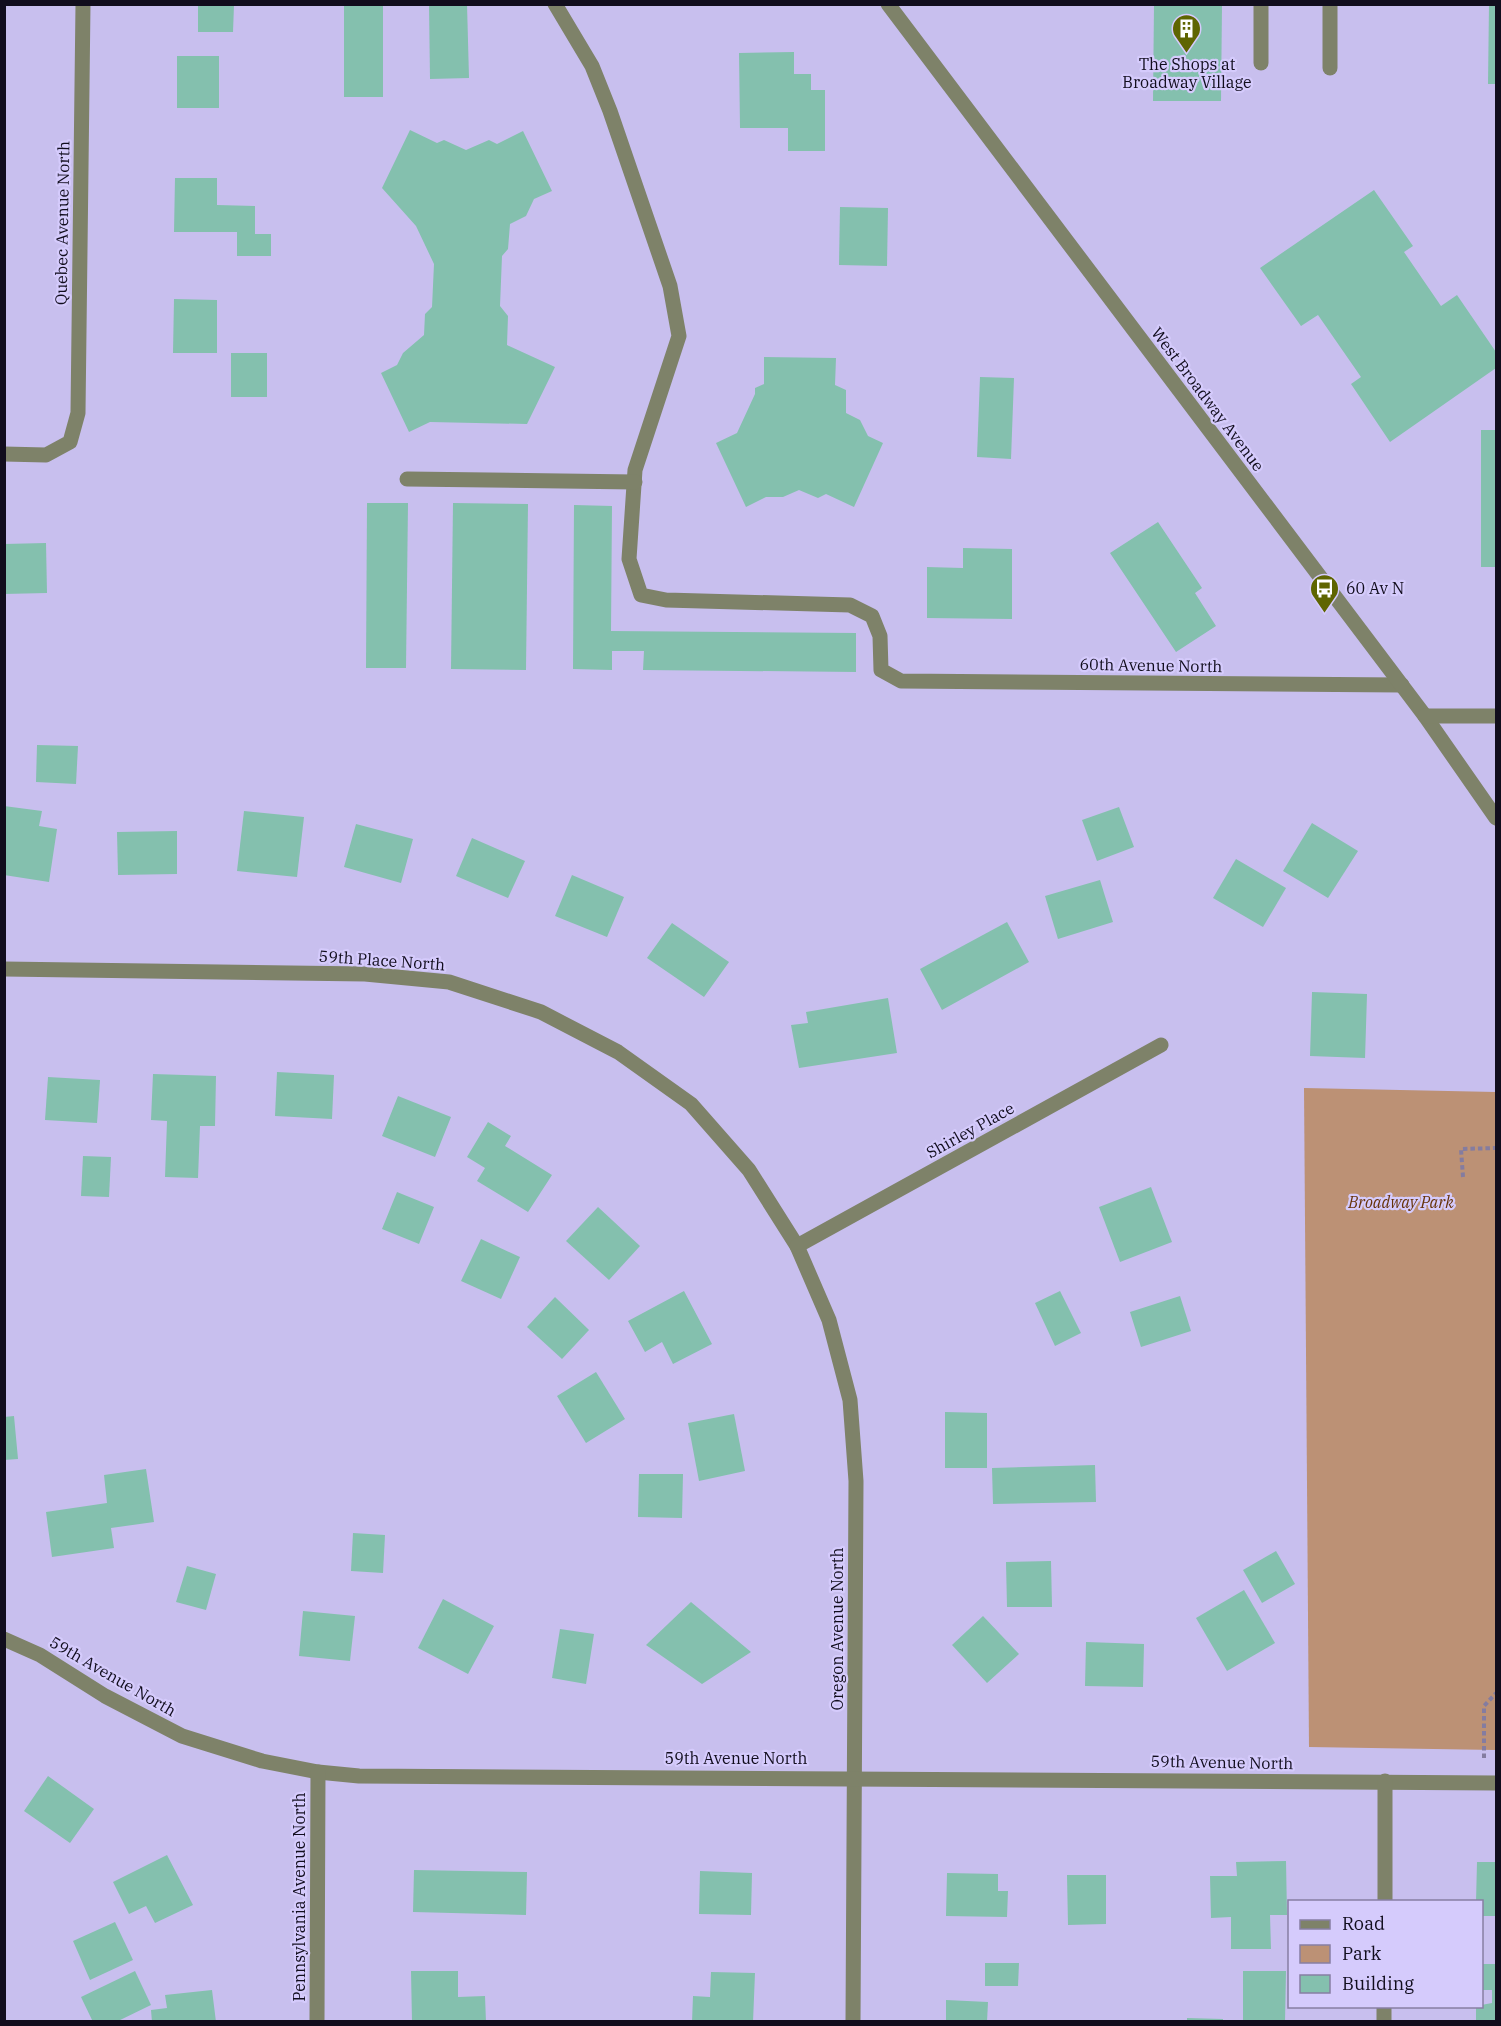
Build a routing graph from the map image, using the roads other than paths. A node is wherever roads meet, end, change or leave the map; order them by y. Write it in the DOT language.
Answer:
graph roads {
  1 [pos="83,4"];
  2 [pos="555,4"];
  3 [pos="888,4"];
  4 [pos="1262,4"];
  5 [pos="1330,4"];
  6 [pos="1261,63"];
  7 [pos="1330,68"];
  8 [pos="4,454"];
  9 [pos="407,479"];
  10 [pos="635,482"];
  11 [pos="1402,685"];
  12 [pos="1425,716"];
  13 [pos="1497,716"];
  14 [pos="1497,818"];
  15 [pos="4,969"];
  16 [pos="1161,1045"];
  17 [pos="797,1246"];
  18 [pos="4,1639"];
  19 [pos="318,1772"];
  20 [pos="854,1777"];
  21 [pos="1385,1781"];
  22 [pos="1490,1783"];
  23 [pos="1385,1900"];
  24 [pos="317,2022"];
  25 [pos="853,2022"];
  1 -- 8 [label="street, Quebec Avenue North"];
  2 -- 10 [label="street"];
  3 -- 11 [label="street, West Broadway Avenue"];
  4 -- 6 [label="street"];
  5 -- 7 [label="street"];
  9 -- 10 [label="street"];
  10 -- 11 [label="street, 60th Avenue North"];
  11 -- 12 [label="street, West Broadway Avenue"];
  12 -- 13 [label="street"];
  12 -- 14 [label="street, West Broadway Avenue"];
  15 -- 17 [label="street, 59th Place North"];
  16 -- 17 [label="street, Shirley Place"];
  17 -- 20 [label="street, Oregon Avenue North"];
  18 -- 19 [label="street, 59th Avenue North"];
  19 -- 20 [label="street, 59th Avenue North"];
  19 -- 24 [label="street, Pennsylvania Avenue North"];
  20 -- 21 [label="street, 59th Avenue North"];
  20 -- 25 [label="street, Oregon Avenue North"];
  21 -- 22 [label="street, 59th Avenue North"];
  21 -- 23 [label="street"];
}
